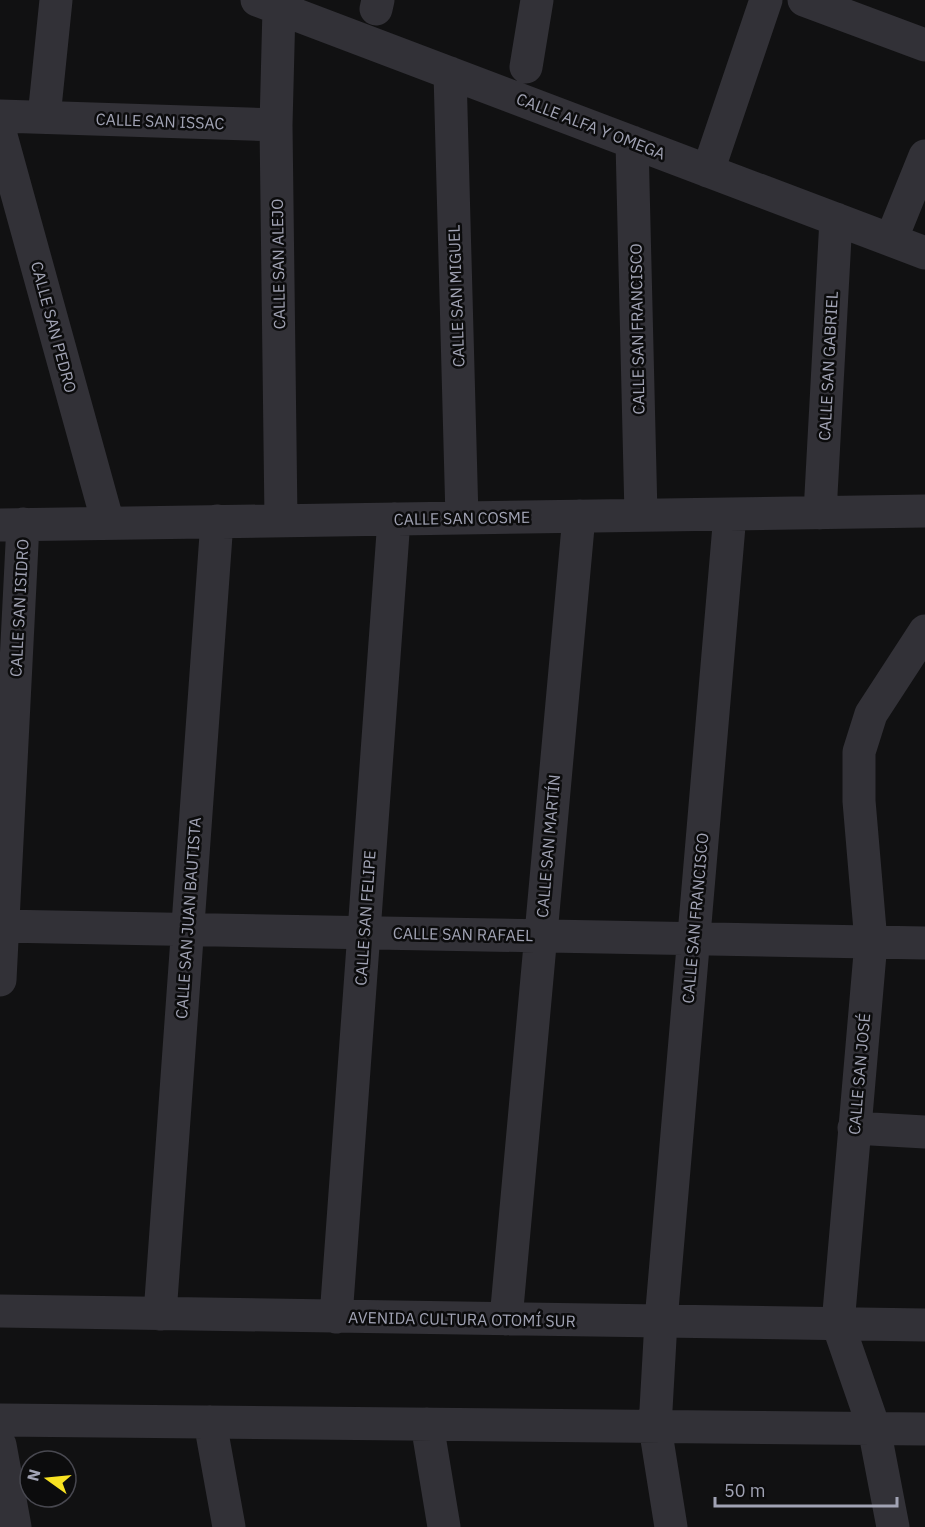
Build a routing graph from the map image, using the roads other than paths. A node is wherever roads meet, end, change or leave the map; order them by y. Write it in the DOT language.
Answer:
graph roads {
  1 [pos="56,0"];
  2 [pos="537,0"];
  3 [pos="766,0"];
  4 [pos="804,0"];
  5 [pos="268,4"];
  6 [pos="925,45"];
  7 [pos="526,66"];
  8 [pos="450,74"];
  9 [pos="0,116"];
  10 [pos="44,117"];
  11 [pos="276,125"];
  12 [pos="0,132"];
  13 [pos="632,142"];
  14 [pos="925,156"];
  15 [pos="708,171"];
  16 [pos="836,219"];
  17 [pos="891,240"];
  18 [pos="925,253"];
  19 [pos="925,511"];
  20 [pos="820,513"];
  21 [pos="730,514"];
  22 [pos="641,515"];
  23 [pos="579,516"];
  24 [pos="462,518"];
  25 [pos="394,519"];
  26 [pos="281,520"];
  27 [pos="217,522"];
  28 [pos="108,523"];
  29 [pos="11,524"];
  30 [pos="925,631"];
  31 [pos="1,926"];
  32 [pos="187,929"];
  33 [pos="363,933"];
  34 [pos="540,936"];
  35 [pos="693,939"];
  36 [pos="871,942"];
  37 [pos="925,943"];
  38 [pos="0,980"];
  39 [pos="854,1128"];
  40 [pos="925,1132"];
  41 [pos="0,1311"];
  42 [pos="160,1314"];
  43 [pos="336,1317"];
  44 [pos="506,1319"];
  45 [pos="661,1321"];
  46 [pos="838,1324"];
  47 [pos="925,1325"];
  48 [pos="0,1420"];
  49 [pos="210,1422"];
  50 [pos="427,1424"];
  51 [pos="655,1426"];
  52 [pos="874,1428"];
  53 [pos="925,1429"];
  54 [pos="0,1445"];
  55 [pos="15,1527"];
  56 [pos="229,1527"];
  57 [pos="444,1527"];
  58 [pos="671,1527"];
  59 [pos="893,1527"];
  1 -- 10 [label="street"];
  2 -- 7 [label="street"];
  3 -- 15 [label="street"];
  4 -- 6 [label="street"];
  5 -- 8 [label="street, CALLE ALFA Y OMEGA"];
  5 -- 11 [label="street, CALLE SAN ALEJO"];
  8 -- 13 [label="street, CALLE ALFA Y OMEGA"];
  8 -- 24 [label="street, CALLE SAN MIGUEL"];
  9 -- 10 [label="street, CALLE SAN ISSAC"];
  10 -- 11 [label="street, CALLE SAN ISSAC"];
  11 -- 26 [label="street, CALLE SAN ALEJO"];
  12 -- 28 [label="street, CALLE SAN PEDRO"];
  13 -- 15 [label="street, CALLE ALFA Y OMEGA"];
  13 -- 22 [label="street, CALLE SAN FRANCISCO"];
  14 -- 17 [label="street"];
  15 -- 16 [label="street, CALLE ALFA Y OMEGA"];
  16 -- 17 [label="street, CALLE ALFA Y OMEGA"];
  16 -- 20 [label="street, CALLE SAN GABRIEL"];
  17 -- 18 [label="street, CALLE ALFA Y OMEGA"];
  19 -- 20 [label="street, CALLE SAN COSME"];
  20 -- 21 [label="street, CALLE SAN COSME"];
  21 -- 22 [label="street, CALLE SAN COSME"];
  21 -- 35 [label="street, CALLE SAN FRANCISCO"];
  22 -- 23 [label="street, CALLE SAN COSME"];
  23 -- 24 [label="street, CALLE SAN COSME"];
  23 -- 34 [label="street, CALLE SAN MARTÍN"];
  24 -- 25 [label="street, CALLE SAN COSME"];
  25 -- 26 [label="street, CALLE SAN COSME"];
  25 -- 33 [label="street, CALLE SAN FELIPE"];
  26 -- 27 [label="street, CALLE SAN COSME"];
  27 -- 28 [label="street, CALLE SAN COSME"];
  27 -- 32 [label="street, CALLE SAN JUAN BAUTISTA"];
  28 -- 29 [label="street, CALLE SAN COSME"];
  29 -- 31 [label="street, CALLE SAN ISIDRO"];
  30 -- 36 [label="street, CALLE SAN JOSÉ"];
  31 -- 32 [label="street, CALLE SAN RAFAEL"];
  31 -- 38 [label="street, CALLE SAN ISIDRO"];
  32 -- 33 [label="street, CALLE SAN RAFAEL"];
  32 -- 42 [label="street, CALLE SAN JUAN BAUTISTA"];
  33 -- 34 [label="street, CALLE SAN RAFAEL"];
  33 -- 43 [label="street, CALLE SAN FELIPE"];
  34 -- 35 [label="street, CALLE SAN RAFAEL"];
  34 -- 44 [label="street, CALLE SAN MARTÍN"];
  35 -- 36 [label="street, CALLE SAN RAFAEL"];
  35 -- 45 [label="street, CALLE SAN FRANCISCO"];
  36 -- 37 [label="street, CALLE SAN RAFAEL"];
  36 -- 39 [label="street, CALLE SAN JOSÉ"];
  39 -- 40 [label="street"];
  39 -- 46 [label="street, CALLE SAN JOSÉ"];
  41 -- 42 [label="street, AVENIDA CULTURA OTOMÍ SUR"];
  42 -- 43 [label="street, AVENIDA CULTURA OTOMÍ SUR"];
  43 -- 44 [label="street, AVENIDA CULTURA OTOMÍ SUR"];
  44 -- 45 [label="street, AVENIDA CULTURA OTOMÍ SUR"];
  45 -- 46 [label="street, AVENIDA CULTURA OTOMÍ SUR"];
  45 -- 51 [label="street, CALLE SAN FRANCISCO"];
  46 -- 47 [label="street, AVENIDA CULTURA OTOMÍ SUR"];
  46 -- 52 [label="street, CALLE SAN JOSÉ"];
  48 -- 49 [label="street"];
  49 -- 50 [label="street"];
  49 -- 56 [label="street"];
  50 -- 51 [label="street"];
  50 -- 57 [label="street"];
  51 -- 52 [label="street"];
  51 -- 58 [label="street, CALLE SAN FRANCISCO"];
  52 -- 53 [label="street"];
  52 -- 59 [label="street, CALLE SAN JOSÉ"];
  54 -- 55 [label="street"];
}
